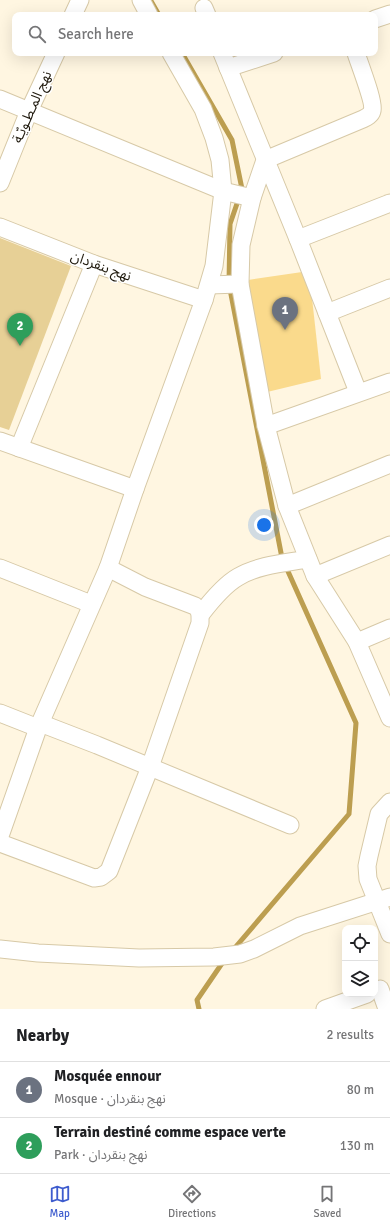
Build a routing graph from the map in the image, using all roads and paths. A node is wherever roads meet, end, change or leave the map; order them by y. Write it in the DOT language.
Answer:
graph roads {
  1 [pos="80,0"];
  2 [pos="141,0"];
  3 [pos="75,12"];
  4 [pos="147,12"];
  5 [pos="390,14"];
  6 [pos="378,18"];
  7 [pos="55,56"];
  8 [pos="173,56"];
  9 [pos="256,56"];
  10 [pos="357,56"];
  11 [pos="225,61"];
  12 [pos="0,99"];
  13 [pos="29,111"];
  14 [pos="265,160"];
  15 [pos="0,183"];
  16 [pos="223,190"];
  17 [pos="252,198"];
  18 [pos="390,203"];
  19 [pos="0,227"];
  20 [pos="298,239"];
  21 [pos="94,264"];
  22 [pos="240,284"];
  23 [pos="390,288"];
  24 [pos="206,292"];
  25 [pos="327,313"];
  26 [pos="390,382"];
  27 [pos="358,392"];
  28 [pos="266,426"];
  29 [pos="0,442"];
  30 [pos="19,448"];
  31 [pos="390,464"];
  32 [pos="135,489"];
  33 [pos="287,506"];
  34 [pos="390,545"];
  35 [pos="308,559"];
  36 [pos="0,568"];
  37 [pos="108,568"];
  38 [pos="315,576"];
  39 [pos="91,604"];
  40 [pos="201,614"];
  41 [pos="390,628"];
  42 [pos="357,642"];
  43 [pos="0,713"];
  44 [pos="390,718"];
  45 [pos="39,725"];
  46 [pos="150,767"];
  47 [pos="388,806"];
  48 [pos="290,825"];
  49 [pos="0,836"];
  50 [pos="0,843"];
  51 [pos="383,899"];
  52 [pos="390,934"];
  53 [pos="0,948"];
  54 [pos="378,990"];
  55 [pos="358,997"];
  56 [pos="325,1009"];
  57 [pos="387,1009"];
  1 -- 3 [label="street"];
  2 -- 4 [label="street"];
  5 -- 6 [label="street"];
  7 -- 13 [label="street, نهج المـطـويّـة"];
  8 -- 16 [label="street"];
  9 -- 11 [label="street"];
  10 -- 14 [label="street"];
  11 -- 14 [label="street"];
  12 -- 13 [label="street"];
  13 -- 15 [label="street, نهج المـطـويّـة"];
  13 -- 16 [label="street"];
  14 -- 17 [label="street"];
  14 -- 20 [label="street"];
  16 -- 17 [label="street"];
  16 -- 24 [label="street"];
  17 -- 22 [label="street"];
  18 -- 20 [label="street"];
  19 -- 21 [label="street, نهج بنقردان"];
  20 -- 25 [label="street"];
  21 -- 24 [label="street, نهج بنقردان"];
  21 -- 30 [label="street"];
  22 -- 24 [label="street, نهج بنقردان"];
  22 -- 28 [label="street"];
  23 -- 25 [label="street"];
  24 -- 32 [label="street"];
  25 -- 27 [label="street"];
  26 -- 27 [label="street"];
  27 -- 28 [label="street"];
  28 -- 33 [label="street"];
  29 -- 30 [label="street"];
  30 -- 32 [label="street"];
  31 -- 33 [label="street"];
  32 -- 37 [label="street"];
  33 -- 35 [label="street"];
  34 -- 38 [label="street"];
  35 -- 38 [label="street"];
  35 -- 40 [label="street"];
  36 -- 39 [label="street"];
  37 -- 39 [label="street"];
  37 -- 40 [label="street"];
  38 -- 42 [label="street"];
  39 -- 45 [label="street"];
  40 -- 46 [label="street"];
  41 -- 42 [label="street"];
  42 -- 44 [label="street"];
  43 -- 45 [label="street"];
  45 -- 46 [label="street"];
  45 -- 49 [label="street"];
  46 -- 48 [label="street"];
  46 -- 50 [label="street"];
  47 -- 51 [label="street"];
  51 -- 52 [label="street"];
  51 -- 53 [label="street"];
  54 -- 57 [label="street"];
  55 -- 56 [label="street"];
}
